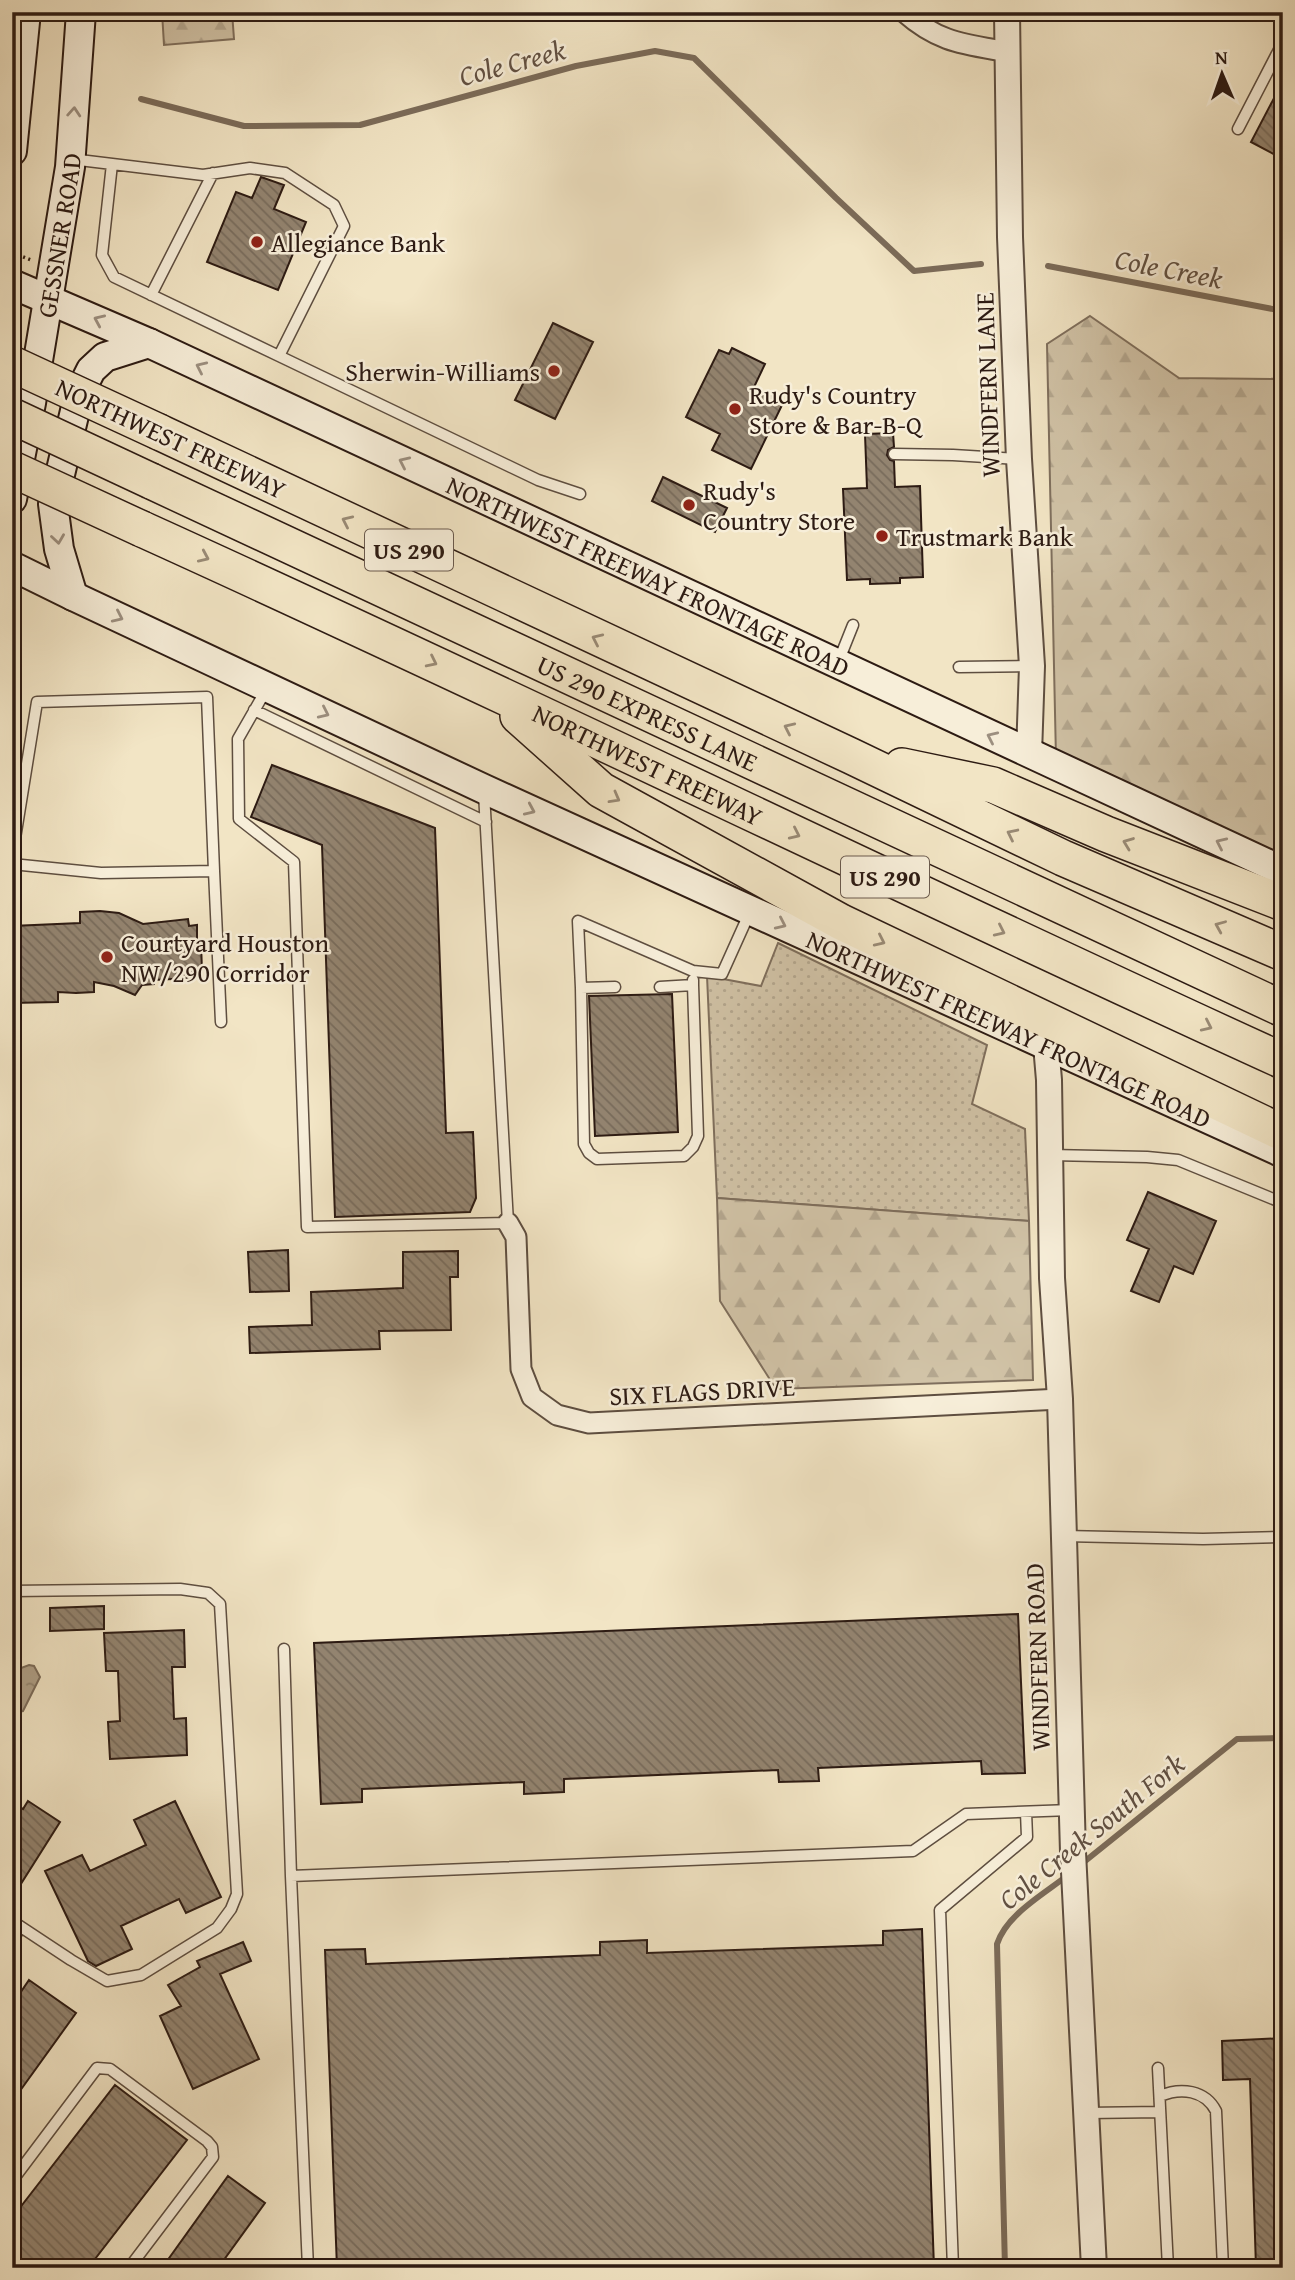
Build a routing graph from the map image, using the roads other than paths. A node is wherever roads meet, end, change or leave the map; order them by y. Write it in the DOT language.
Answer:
graph roads {
  1 [pos="26,12"];
  2 [pos="81,12"];
  3 [pos="904,12"];
  4 [pos="1007,12"];
  5 [pos="1283,42"];
  6 [pos="1008,52"];
  7 [pos="1238,129"];
  8 [pos="12,151"];
  9 [pos="71,159"];
  10 [pos="112,164"];
  11 [pos="213,173"];
  12 [pos="12,284"];
  13 [pos="151,295"];
  14 [pos="47,300"];
  15 [pos="149,342"];
  16 [pos="279,355"];
  17 [pos="12,364"];
  18 [pos="12,416"];
  19 [pos="894,454"];
  20 [pos="1019,460"];
  21 [pos="12,468"];
  22 [pos="580,494"];
  23 [pos="12,499"];
  24 [pos="12,565"];
  25 [pos="73,596"];
  26 [pos="853,625"];
  27 [pos="838,664"];
  28 [pos="1032,666"];
  29 [pos="959,667"];
  30 [pos="489,690"];
  31 [pos="261,698"];
  32 [pos="1029,754"];
  33 [pos="850,756"];
  34 [pos="484,789"];
  35 [pos="486,822"];
  36 [pos="14,836"];
  37 [pos="12,857"];
  38 [pos="12,864"];
  39 [pos="214,871"];
  40 [pos="1283,871"];
  41 [pos="1283,903"];
  42 [pos="751,911"];
  43 [pos="1283,953"];
  44 [pos="693,971"];
  45 [pos="693,985"];
  46 [pos="615,987"];
  47 [pos="660,987"];
  48 [pos="581,988"];
  49 [pos="1283,1009"];
  50 [pos="221,1021"];
  51 [pos="1046,1045"];
  52 [pos="1283,1061"];
  53 [pos="1283,1133"];
  54 [pos="1283,1153"];
  55 [pos="1050,1155"];
  56 [pos="1283,1203"];
  57 [pos="508,1223"];
  58 [pos="1060,1399"];
  59 [pos="1064,1536"];
  60 [pos="1283,1537"];
  61 [pos="12,1591"];
  62 [pos="284,1649"];
  63 [pos="1072,1810"];
  64 [pos="1026,1812"];
  65 [pos="291,1877"];
  66 [pos="17,1924"];
  67 [pos="12,1940"];
  68 [pos="1158,2068"];
  69 [pos="1160,2096"];
  70 [pos="1160,2112"];
  71 [pos="1086,2113"];
  72 [pos="12,2181"];
  73 [pos="129,2268"];
  74 [pos="308,2268"];
  75 [pos="953,2268"];
  76 [pos="1094,2268"];
  77 [pos="1168,2268"];
  78 [pos="1223,2268"];
  1 -- 8 [label="main road"];
  9 -- 2 [label="main road, GESSNER ROAD, one-way"];
  3 -- 6 [label="street"];
  4 -- 6 [label="street, WINDFERN LANE"];
  5 -- 7 [label="lane"];
  6 -- 20 [label="street, WINDFERN LANE"];
  9 -- 10 [label="lane"];
  9 -- 14 [label="main road, GESSNER ROAD"];
  10 -- 11 [label="lane"];
  10 -- 13 [label="lane"];
  11 -- 13 [label="lane"];
  11 -- 16 [label="lane"];
  12 -- 14 [label="main road, NORTHWEST FREEWAY FRONTAGE ROAD"];
  13 -- 16 [label="lane"];
  15 -- 14 [label="main road, NORTHWEST FREEWAY FRONTAGE ROAD, one-way"];
  14 -- 23 [label="main road, GESSNER ROAD"];
  15 -- 25 [label="main road, one-way"];
  27 -- 15 [label="main road, NORTHWEST FREEWAY FRONTAGE ROAD, one-way"];
  16 -- 22 [label="lane"];
  33 -- 17 [label="highway, NORTHWEST FREEWAY / US 290, one-way, bridge"];
  18 -- 49 [label="highway, US 290 EXPRESS LANE, bridge"];
  19 -- 20 [label="lane"];
  20 -- 28 [label="street, WINDFERN LANE"];
  21 -- 30 [label="highway, NORTHWEST FREEWAY / US 290, one-way, bridge"];
  24 -- 25 [label="main road, NORTHWEST FREEWAY FRONTAGE ROAD"];
  25 -- 31 [label="main road, NORTHWEST FREEWAY FRONTAGE ROAD, one-way"];
  26 -- 27 [label="lane"];
  32 -- 27 [label="main road, NORTHWEST FREEWAY FRONTAGE ROAD, one-way"];
  28 -- 29 [label="lane"];
  28 -- 32 [label="street, WINDFERN LANE"];
  30 -- 52 [label="highway, NORTHWEST FREEWAY / US 290, one-way"];
  30 -- 53 [label="highway, one-way"];
  31 -- 34 [label="main road, NORTHWEST FREEWAY FRONTAGE ROAD, one-way"];
  31 -- 35 [label="lane"];
  31 -- 57 [label="lane"];
  40 -- 32 [label="main road, NORTHWEST FREEWAY FRONTAGE ROAD, one-way"];
  41 -- 33 [label="highway, one-way"];
  43 -- 33 [label="highway, NORTHWEST FREEWAY / US 290, one-way"];
  34 -- 35 [label="lane"];
  34 -- 42 [label="main road, NORTHWEST FREEWAY FRONTAGE ROAD, one-way"];
  35 -- 57 [label="lane"];
  36 -- 37 [label="lane"];
  36 -- 39 [label="lane"];
  38 -- 39 [label="lane"];
  39 -- 50 [label="lane"];
  42 -- 44 [label="lane"];
  42 -- 51 [label="main road, NORTHWEST FREEWAY FRONTAGE ROAD, one-way"];
  44 -- 45 [label="lane"];
  44 -- 48 [label="lane"];
  45 -- 47 [label="lane"];
  45 -- 48 [label="lane"];
  46 -- 48 [label="lane"];
  51 -- 54 [label="main road, NORTHWEST FREEWAY FRONTAGE ROAD"];
  51 -- 55 [label="street, WINDFERN ROAD"];
  55 -- 56 [label="lane"];
  55 -- 58 [label="street, WINDFERN ROAD"];
  57 -- 58 [label="street, SIX FLAGS DRIVE"];
  58 -- 59 [label="street, WINDFERN ROAD"];
  59 -- 60 [label="lane"];
  59 -- 63 [label="street, WINDFERN ROAD"];
  61 -- 66 [label="lane"];
  62 -- 65 [label="lane"];
  63 -- 64 [label="lane"];
  63 -- 71 [label="street, WINDFERN ROAD"];
  64 -- 65 [label="lane"];
  64 -- 75 [label="lane"];
  65 -- 74 [label="lane"];
  66 -- 67 [label="lane"];
  68 -- 69 [label="lane"];
  69 -- 70 [label="lane"];
  69 -- 78 [label="lane"];
  70 -- 71 [label="lane"];
  70 -- 77 [label="lane"];
  71 -- 76 [label="street, WINDFERN ROAD"];
  72 -- 73 [label="lane"];
}
